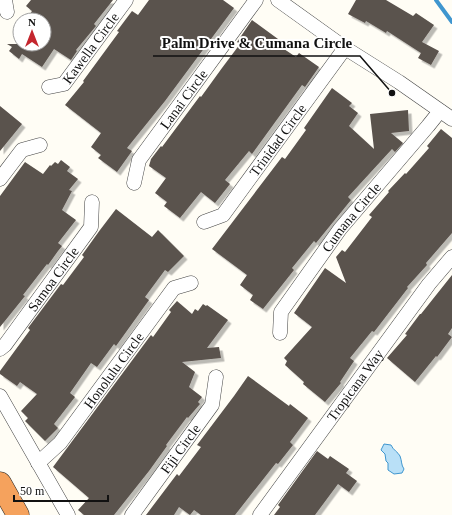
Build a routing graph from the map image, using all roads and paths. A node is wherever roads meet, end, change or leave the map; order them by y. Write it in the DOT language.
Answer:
graph roads {
  1 [pos="126,0"];
  2 [pos="256,0"];
  3 [pos="278,0"];
  4 [pos="345,48"];
  5 [pos="49,87"];
  6 [pos="440,111"];
  7 [pos="452,119"];
  8 [pos="40,145"];
  9 [pos="0,179"];
  10 [pos="134,183"];
  11 [pos="92,202"];
  12 [pos="204,222"];
  13 [pos="452,257"];
  14 [pos="190,282"];
  15 [pos="280,333"];
  16 [pos="0,349"];
  17 [pos="216,377"];
  18 [pos="0,396"];
  19 [pos="38,463"];
  20 [pos="0,483"];
  21 [pos="18,515"];
  22 [pos="68,515"];
  23 [pos="132,515"];
  24 [pos="260,515"];
  1 -- 5 [label="street, Kawella Circle"];
  2 -- 10 [label="street, Lanai Circle"];
  3 -- 4 [label="street"];
  4 -- 6 [label="street"];
  4 -- 12 [label="street, Trinidad Circle"];
  6 -- 7 [label="street"];
  6 -- 15 [label="street, Cumana Circle"];
  8 -- 9 [label="street"];
  11 -- 16 [label="street, Samoa Circle"];
  13 -- 24 [label="street, Tropicana Way"];
  14 -- 19 [label="street, Honolulu Circle"];
  17 -- 23 [label="street, Fiji Circle"];
  18 -- 19 [label="street"];
  19 -- 22 [label="street"];
  20 -- 21 [label="highway"];
}
